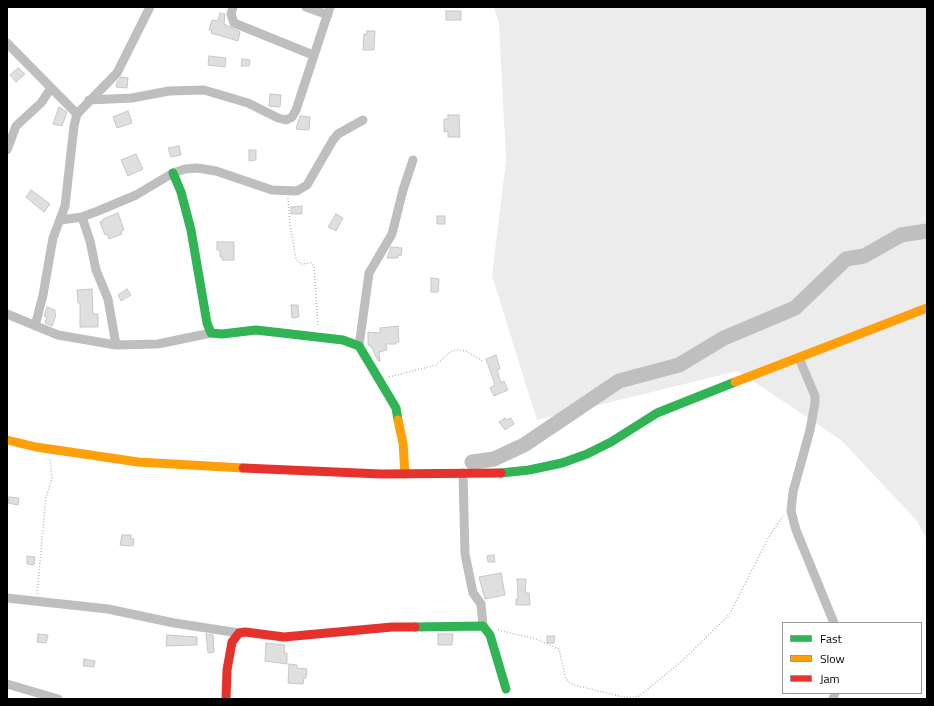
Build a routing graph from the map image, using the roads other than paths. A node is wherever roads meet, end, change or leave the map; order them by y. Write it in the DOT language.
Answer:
graph roads {
  1 [pos="150,7"];
  2 [pos="233,7"];
  3 [pos="306,7"];
  4 [pos="329,11"];
  5 [pos="7,42"];
  6 [pos="313,55"];
  7 [pos="51,88"];
  8 [pos="89,100"];
  9 [pos="77,114"];
  10 [pos="363,120"];
  11 [pos="7,150"];
  12 [pos="413,160"];
  13 [pos="173,173"];
  14 [pos="82,217"];
  15 [pos="62,220"];
  16 [pos="927,308"];
  17 [pos="7,314"];
  18 [pos="35,326"];
  19 [pos="211,333"];
  20 [pos="116,345"];
  21 [pos="359,346"];
  22 [pos="799,358"];
  23 [pos="7,440"];
  24 [pos="463,473"];
  25 [pos="405,474"];
  26 [pos="7,598"];
  27 [pos="834,622"];
  28 [pos="485,627"];
  29 [pos="239,633"];
  30 [pos="7,684"];
  31 [pos="506,689"];
  32 [pos="58,699"];
  33 [pos="226,699"];
  1 -- 8 [label="street"];
  2 -- 6 [label="street"];
  3 -- 4 [label="street"];
  4 -- 6 [label="street"];
  5 -- 7 [label="street"];
  6 -- 8 [label="street"];
  7 -- 9 [label="street"];
  7 -- 11 [label="street"];
  8 -- 9 [label="street"];
  9 -- 15 [label="street"];
  10 -- 13 [label="street"];
  12 -- 21 [label="street"];
  13 -- 14 [label="street"];
  13 -- 19 [label="street"];
  14 -- 15 [label="street"];
  14 -- 20 [label="street"];
  15 -- 18 [label="street"];
  16 -- 22 [label="street"];
  17 -- 18 [label="street"];
  18 -- 20 [label="street"];
  19 -- 20 [label="street"];
  19 -- 21 [label="street"];
  21 -- 25 [label="street"];
  22 -- 24 [label="street"];
  22 -- 27 [label="street"];
  23 -- 25 [label="street"];
  24 -- 25 [label="street"];
  24 -- 28 [label="street"];
  26 -- 29 [label="street"];
  28 -- 29 [label="street"];
  28 -- 31 [label="street"];
  29 -- 33 [label="street"];
  30 -- 32 [label="street"];
}
